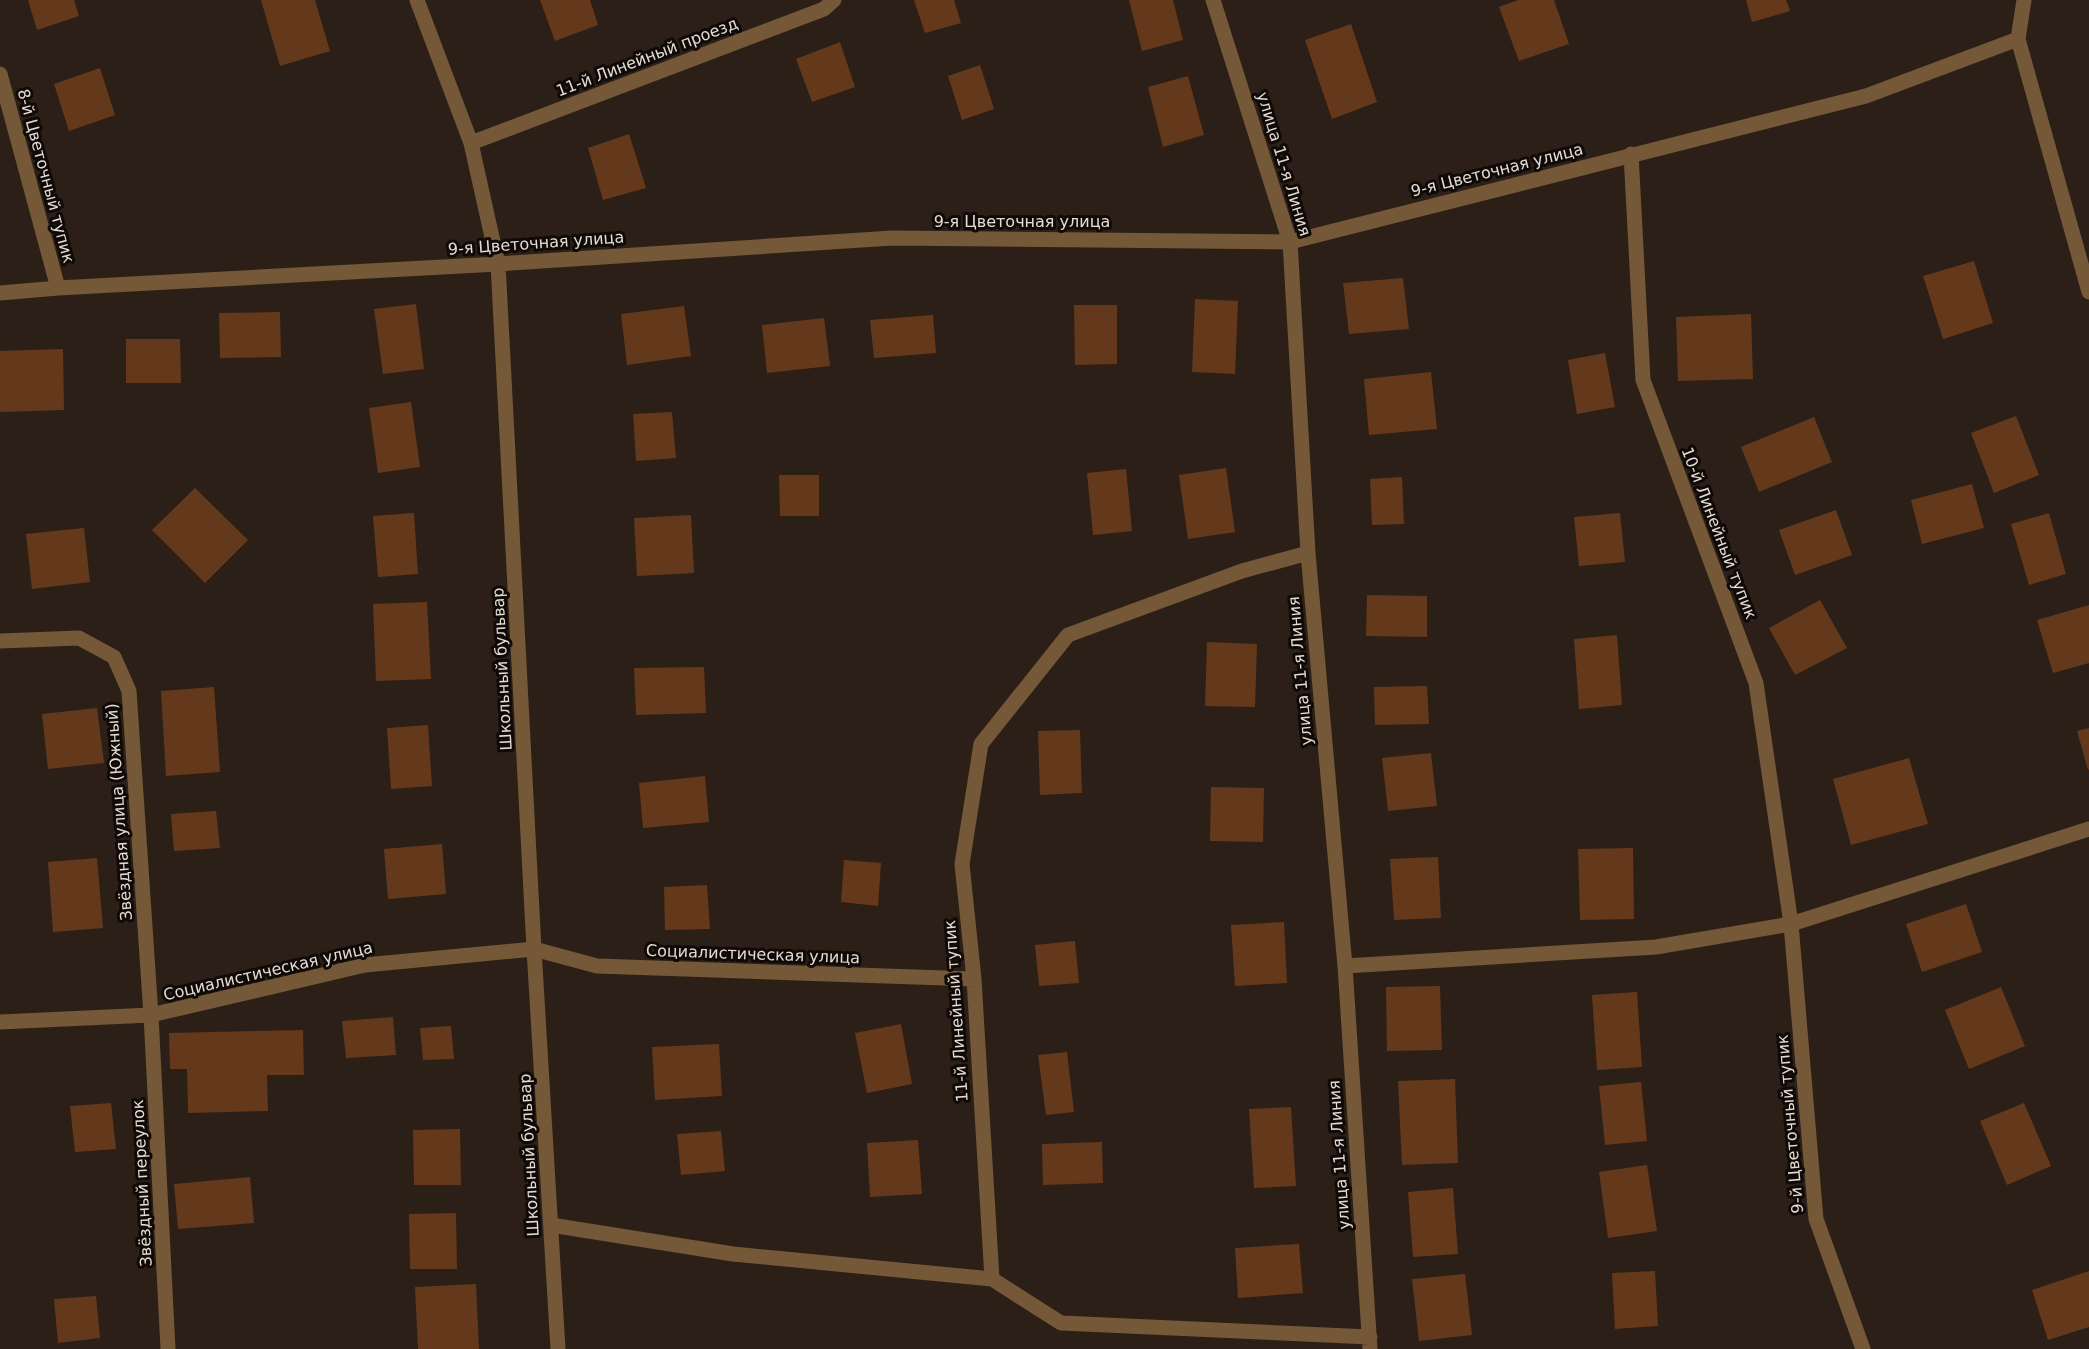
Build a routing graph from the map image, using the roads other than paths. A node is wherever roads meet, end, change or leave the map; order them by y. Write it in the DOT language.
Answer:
graph roads {
  1 [pos="417,0"];
  2 [pos="834,0"];
  3 [pos="1213,0"];
  4 [pos="2024,0"];
  5 [pos="2018,39"];
  6 [pos="0,74"];
  7 [pos="471,143"];
  8 [pos="1631,154"];
  9 [pos="1290,242"];
  10 [pos="498,264"];
  11 [pos="58,288"];
  12 [pos="2089,292"];
  13 [pos="0,293"];
  14 [pos="1308,553"];
  15 [pos="0,641"];
  16 [pos="2089,829"];
  17 [pos="1791,924"];
  18 [pos="534,949"];
  19 [pos="1345,966"];
  20 [pos="974,979"];
  21 [pos="151,1015"];
  22 [pos="0,1022"];
  23 [pos="551,1225"];
  24 [pos="992,1279"];
  25 [pos="1370,1343"];
  26 [pos="168,1349"];
  27 [pos="558,1349"];
  28 [pos="1863,1349"];
  1 -- 7 [label="lane, Школьный бульвар"];
  2 -- 7 [label="lane, 11-й Линейный проезд"];
  3 -- 9 [label="lane, улица 11-я Линия"];
  4 -- 5 [label="lane"];
  5 -- 8 [label="lane, 9-я Цветочная улица"];
  5 -- 12 [label="lane"];
  6 -- 11 [label="lane, 8-й Цветочный тупик"];
  7 -- 10 [label="lane, Школьный бульвар"];
  8 -- 9 [label="lane, 9-я Цветочная улица"];
  8 -- 17 [label="lane, 10-й Линейный тупик"];
  9 -- 10 [label="lane, 9-я Цветочная улица"];
  9 -- 14 [label="lane, улица 11-я Линия"];
  10 -- 11 [label="lane, 9-я Цветочная улица"];
  10 -- 18 [label="lane, Школьный бульвар"];
  11 -- 13 [label="lane, 9-я Цветочная улица"];
  14 -- 19 [label="lane, улица 11-я Линия"];
  14 -- 20 [label="lane, 11-й Линейный тупик"];
  15 -- 21 [label="lane, Звёздная улица (Южный)"];
  16 -- 17 [label="lane"];
  17 -- 19 [label="lane"];
  17 -- 28 [label="lane, 9-й Цветочный тупик"];
  18 -- 20 [label="lane, Социалистическая улица"];
  18 -- 21 [label="lane, Социалистическая улица"];
  18 -- 23 [label="lane, Школьный бульвар"];
  19 -- 25 [label="lane, улица 11-я Линия"];
  20 -- 24 [label="lane, 11-й Линейный тупик"];
  21 -- 22 [label="lane, Социалистическая улица"];
  21 -- 26 [label="lane, Звёздный переулок"];
  23 -- 24 [label="lane"];
  23 -- 27 [label="lane, Школьный бульвар"];
  24 -- 25 [label="lane"];
}
